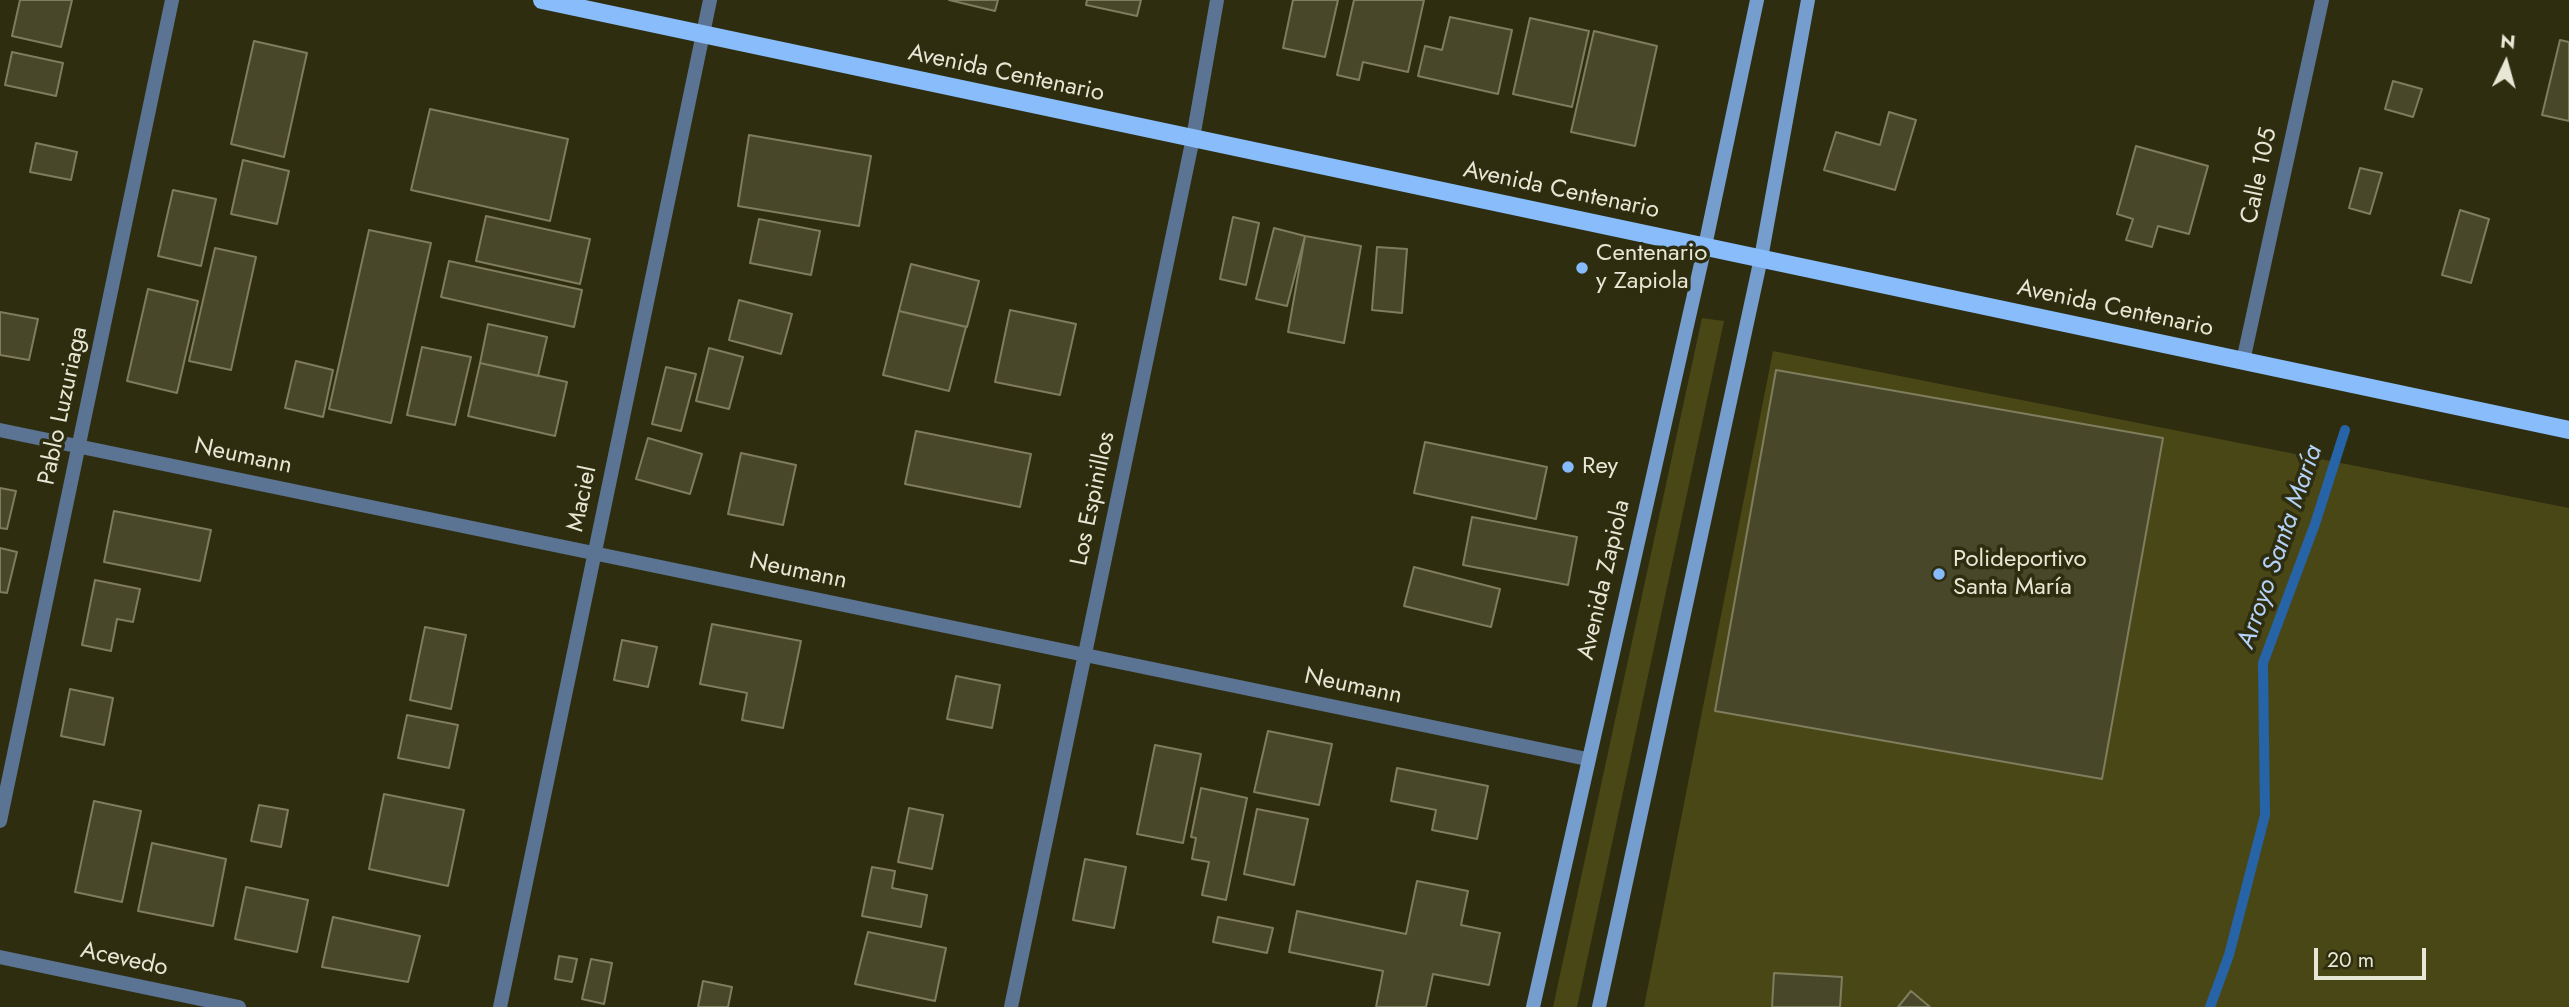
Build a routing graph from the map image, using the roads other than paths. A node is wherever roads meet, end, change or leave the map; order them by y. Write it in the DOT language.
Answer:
graph roads {
  1 [pos="172,0"];
  2 [pos="542,0"];
  3 [pos="710,0"];
  4 [pos="1217,0"];
  5 [pos="1757,0"];
  6 [pos="1808,0"];
  7 [pos="2322,0"];
  8 [pos="703,34"];
  9 [pos="1192,138"];
  10 [pos="1705,246"];
  11 [pos="1761,258"];
  12 [pos="2243,361"];
  13 [pos="0,430"];
  14 [pos="2569,430"];
  15 [pos="78,446"];
  16 [pos="595,553"];
  17 [pos="1085,655"];
  18 [pos="1587,759"];
  19 [pos="0,821"];
  20 [pos="0,957"];
  21 [pos="239,1007"];
  22 [pos="500,1007"];
  23 [pos="1011,1007"];
  24 [pos="1533,1007"];
  25 [pos="1599,1007"];
  1 -- 15 [label="street, Pablo Luzuriaga"];
  2 -- 8 [label="main road, Avenida Centenario"];
  3 -- 8 [label="street, Maciel"];
  4 -- 9 [label="street, Los Espinillos"];
  5 -- 10 [label="main road, Avenida Zapiola"];
  6 -- 11 [label="main road"];
  7 -- 12 [label="street, Calle 105"];
  8 -- 9 [label="main road, Avenida Centenario"];
  8 -- 16 [label="street, Maciel"];
  9 -- 10 [label="main road, Avenida Centenario"];
  9 -- 17 [label="street, Los Espinillos"];
  10 -- 11 [label="main road, Avenida Centenario"];
  10 -- 18 [label="main road, Avenida Zapiola"];
  11 -- 12 [label="main road, Avenida Centenario"];
  11 -- 25 [label="main road"];
  12 -- 14 [label="main road, Avenida Centenario"];
  13 -- 15 [label="street, Neumann"];
  15 -- 16 [label="street, Neumann"];
  15 -- 19 [label="street, Pablo Luzuriaga"];
  16 -- 17 [label="street, Neumann"];
  16 -- 22 [label="street, Maciel"];
  17 -- 18 [label="street, Neumann"];
  17 -- 23 [label="street, Los Espinillos"];
  18 -- 24 [label="main road, Avenida Zapiola"];
  20 -- 21 [label="street, Acevedo"];
}
